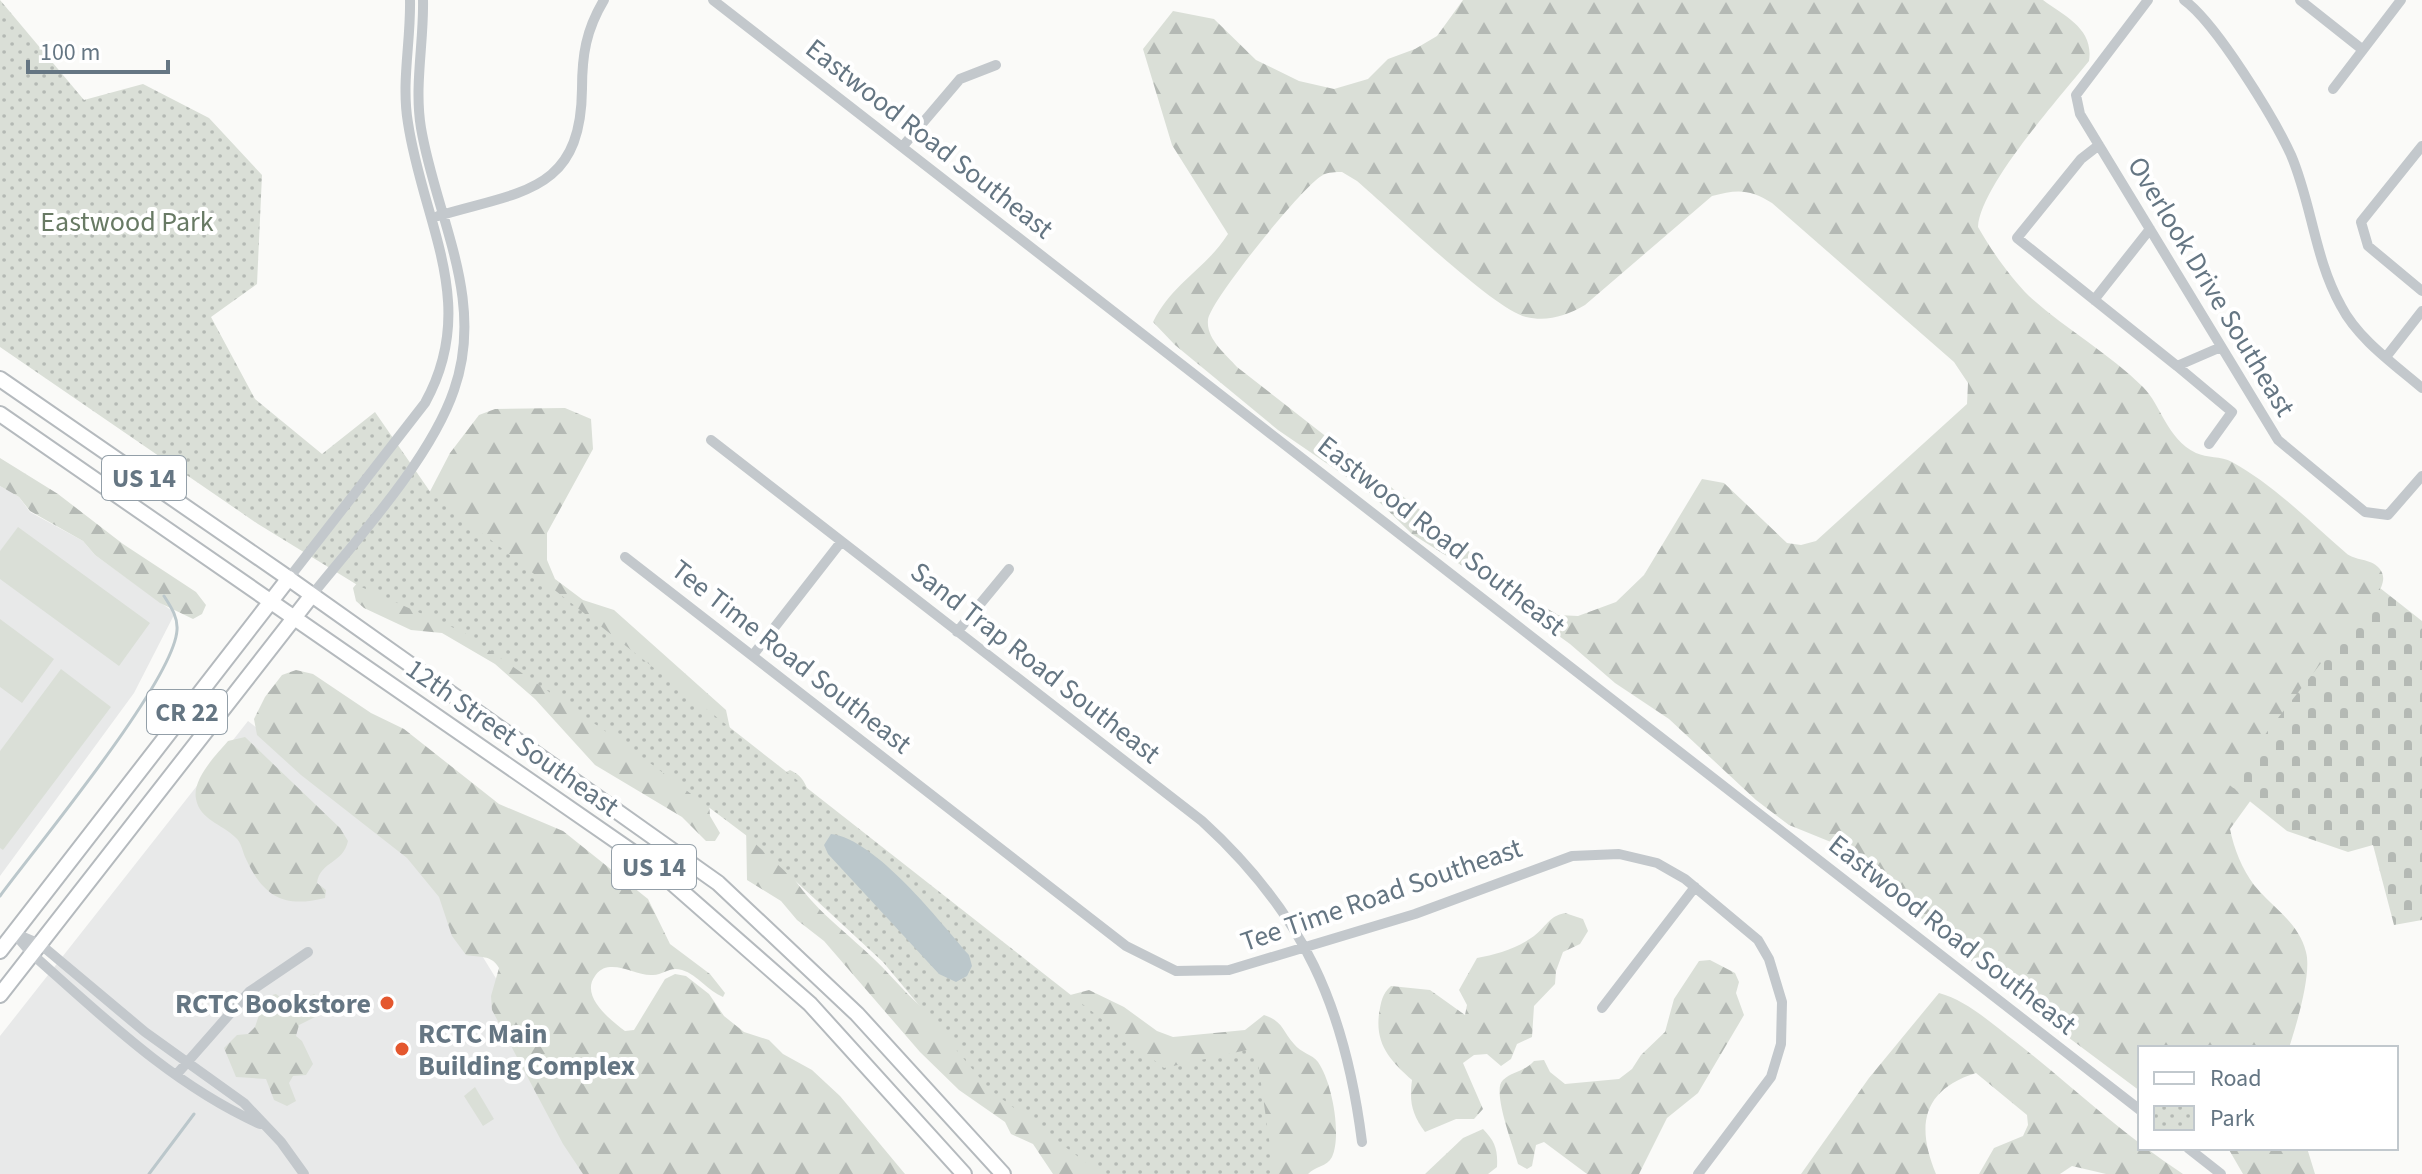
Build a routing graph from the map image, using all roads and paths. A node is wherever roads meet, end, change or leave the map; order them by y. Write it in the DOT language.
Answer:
graph roads {
  1 [pos="410,0"];
  2 [pos="423,0"];
  3 [pos="604,0"];
  4 [pos="713,0"];
  5 [pos="2148,0"];
  6 [pos="2184,0"];
  7 [pos="2300,0"];
  8 [pos="2401,0"];
  9 [pos="2200,4"];
  10 [pos="2363,50"];
  11 [pos="996,65"];
  12 [pos="2333,89"];
  13 [pos="2099,145"];
  14 [pos="903,146"];
  15 [pos="2422,146"];
  16 [pos="444,214"];
  17 [pos="432,217"];
  18 [pos="2150,229"];
  19 [pos="2422,291"];
  20 [pos="2094,300"];
  21 [pos="2422,311"];
  22 [pos="2221,347"];
  23 [pos="2386,357"];
  24 [pos="2177,366"];
  25 [pos="0,379"];
  26 [pos="2422,388"];
  27 [pos="0,414"];
  28 [pos="711,440"];
  29 [pos="2209,444"];
  30 [pos="2422,476"];
  31 [pos="841,542"];
  32 [pos="625,557"];
  33 [pos="1009,569"];
  34 [pos="289,578"];
  35 [pos="312,595"];
  36 [pos="272,601"];
  37 [pos="295,618"];
  38 [pos="957,632"];
  39 [pos="753,655"];
  40 [pos="1695,887"];
  41 [pos="14,933"];
  42 [pos="1306,947"];
  43 [pos="36,949"];
  44 [pos="0,951"];
  45 [pos="308,952"];
  46 [pos="0,995"];
  47 [pos="1602,1008"];
  48 [pos="185,1063"];
  49 [pos="176,1075"];
  50 [pos="2138,1108"];
  51 [pos="266,1127"];
  52 [pos="1362,1142"];
  53 [pos="2191,1150"];
  54 [pos="304,1174"];
  55 [pos="964,1174"];
  56 [pos="1003,1174"];
  57 [pos="1698,1174"];
  58 [pos="2221,1174"];
  1 -- 17 [label="street"];
  2 -- 16 [label="street"];
  3 -- 16 [label="street"];
  4 -- 14 [label="street, Eastwood Road Southeast"];
  5 -- 13 [label="street, Overlook Drive Southeast"];
  6 -- 9 [label="street"];
  7 -- 10 [label="street"];
  8 -- 10 [label="street"];
  9 -- 23 [label="street"];
  10 -- 12 [label="street"];
  11 -- 14 [label="street"];
  13 -- 18 [label="street, Overlook Drive Southeast"];
  13 -- 20 [label="street"];
  14 -- 50 [label="street, Eastwood Road Southeast"];
  15 -- 19 [label="street"];
  16 -- 17 [label="street"];
  16 -- 35 [label="street"];
  17 -- 34 [label="street"];
  18 -- 20 [label="street"];
  18 -- 22 [label="street, Overlook Drive Southeast"];
  20 -- 24 [label="street"];
  21 -- 23 [label="street"];
  22 -- 24 [label="street"];
  22 -- 30 [label="street, Overlook Drive Southeast"];
  23 -- 26 [label="street"];
  24 -- 29 [label="street"];
  25 -- 34 [label="main road, US 14"];
  27 -- 36 [label="main road, US 14"];
  28 -- 31 [label="street, Sand Trap Road Southeast"];
  31 -- 38 [label="street, Sand Trap Road Southeast"];
  31 -- 39 [label="street"];
  32 -- 39 [label="street, Tee Time Road Southeast"];
  33 -- 38 [label="street"];
  34 -- 35 [label="main road, 12th Street Southeast / US 14"];
  34 -- 36 [label="main road, CR 22"];
  35 -- 37 [label="main road, CR 22"];
  35 -- 56 [label="main road, 12th Street Southeast / US 14"];
  36 -- 37 [label="main road, 12th Street Southeast / US 14"];
  36 -- 41 [label="main road, CR 22"];
  37 -- 43 [label="main road, CR 22"];
  37 -- 55 [label="main road, 12th Street Southeast / US 14"];
  38 -- 42 [label="street, Sand Trap Road Southeast"];
  39 -- 42 [label="street, Tee Time Road Southeast"];
  40 -- 42 [label="street, Tee Time Road Southeast"];
  40 -- 47 [label="street"];
  40 -- 57 [label="street, Tee Time Road Southeast"];
  41 -- 43 [label="street"];
  41 -- 44 [label="main road, CR 22"];
  42 -- 52 [label="street, Sand Trap Road Southeast"];
  43 -- 46 [label="main road, CR 22"];
  43 -- 48 [label="street"];
  43 -- 49 [label="street"];
  45 -- 48 [label="street"];
  48 -- 49 [label="street"];
  48 -- 51 [label="street"];
  49 -- 51 [label="street"];
  51 -- 54 [label="street"];
  53 -- 58 [label="street"];
}
